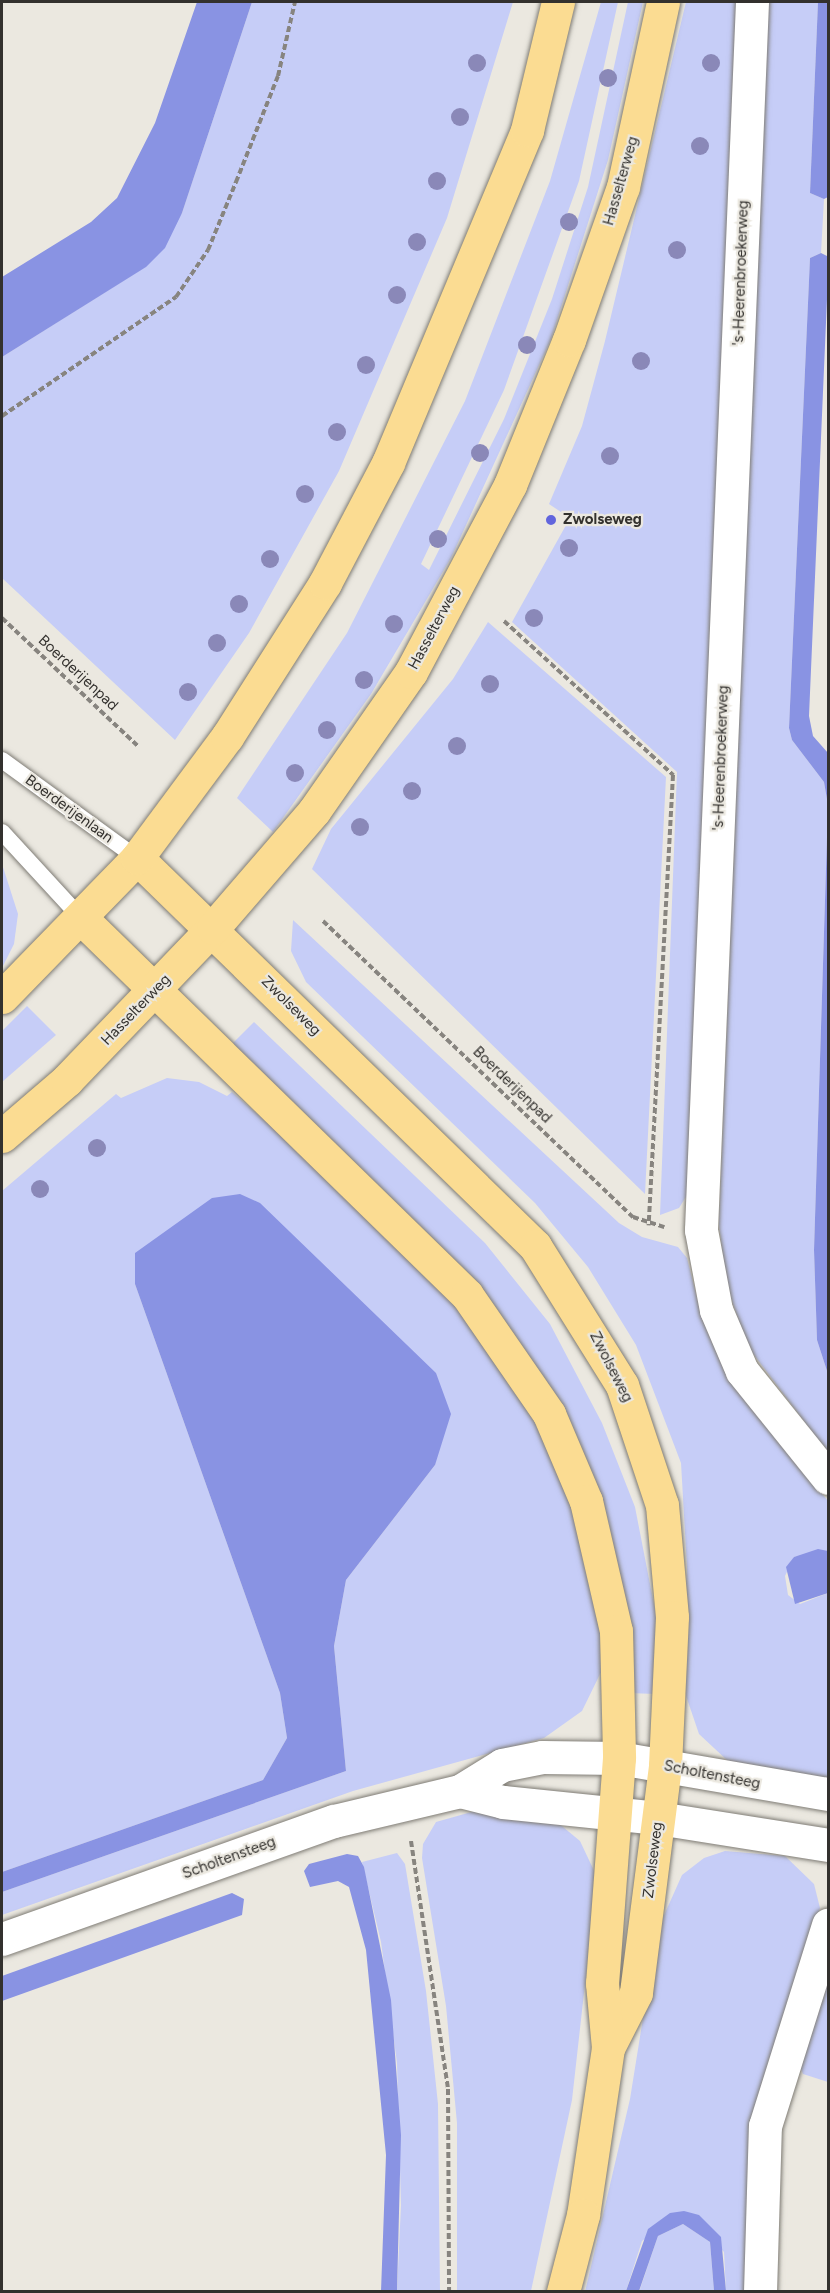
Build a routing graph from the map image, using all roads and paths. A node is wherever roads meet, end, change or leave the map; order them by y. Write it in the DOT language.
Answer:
graph roads {
  1 [pos="295,2"];
  2 [pos="558,2"];
  3 [pos="663,2"];
  4 [pos="752,2"];
  5 [pos="2,416"];
  6 [pos="2,618"];
  7 [pos="504,621"];
  8 [pos="138,746"];
  9 [pos="2,760"];
  10 [pos="2,832"];
  11 [pos="136,858"];
  12 [pos="82,919"];
  13 [pos="323,921"];
  14 [pos="213,928"];
  15 [pos="154,993"];
  16 [pos="2,997"];
  17 [pos="2,1136"];
  18 [pos="649,1225"];
  19 [pos="700,1230"];
  20 [pos="828,1478"];
  21 [pos="619,1758"];
  22 [pos="665,1766"];
  23 [pos="460,1791"];
  24 [pos="828,1794"];
  25 [pos="404,1802"];
  26 [pos="617,1815"];
  27 [pos="658,1818"];
  28 [pos="828,1845"];
  29 [pos="828,1925"];
  30 [pos="2,1939"];
  31 [pos="608,2048"];
  32 [pos="449,2292"];
  33 [pos="563,2292"];
  34 [pos="760,2292"];
  1 -- 5 [label="path"];
  2 -- 11 [label="main road"];
  3 -- 14 [label="main road, Hasselterweg"];
  4 -- 19 [label="street, 's-Heerenbroekerweg"];
  6 -- 8 [label="path, Boerderijenpad"];
  7 -- 18 [label="path"];
  9 -- 11 [label="lane, Boerderijenlaan"];
  10 -- 12 [label="lane"];
  11 -- 12 [label="main road"];
  11 -- 14 [label="main road, Zwolseweg"];
  12 -- 15 [label="main road, Zwolseweg"];
  12 -- 16 [label="main road"];
  13 -- 18 [label="path, Boerderijenpad"];
  14 -- 15 [label="main road, Hasselterweg"];
  14 -- 22 [label="main road, Zwolseweg"];
  15 -- 17 [label="main road, Hasselterweg"];
  15 -- 21 [label="main road, Zwolseweg"];
  18 -- 19 [label="path, Boerderijenpad"];
  19 -- 20 [label="street, 's-Heerenbroekerweg"];
  21 -- 22 [label="street, Scholtensteeg"];
  21 -- 23 [label="street, Scholtensteeg"];
  21 -- 26 [label="main road, Zwolseweg"];
  22 -- 24 [label="street, Scholtensteeg"];
  22 -- 27 [label="main road, Zwolseweg"];
  23 -- 25 [label="street, Scholtensteeg"];
  23 -- 26 [label="street, Scholtensteeg"];
  25 -- 30 [label="street, Scholtensteeg"];
  25 -- 32 [label="path"];
  26 -- 27 [label="street, Scholtensteeg"];
  26 -- 31 [label="main road, Zwolseweg"];
  27 -- 28 [label="street, Scholtensteeg"];
  27 -- 31 [label="main road, Zwolseweg"];
  29 -- 34 [label="street"];
  31 -- 33 [label="main road, Zwolseweg"];
}
